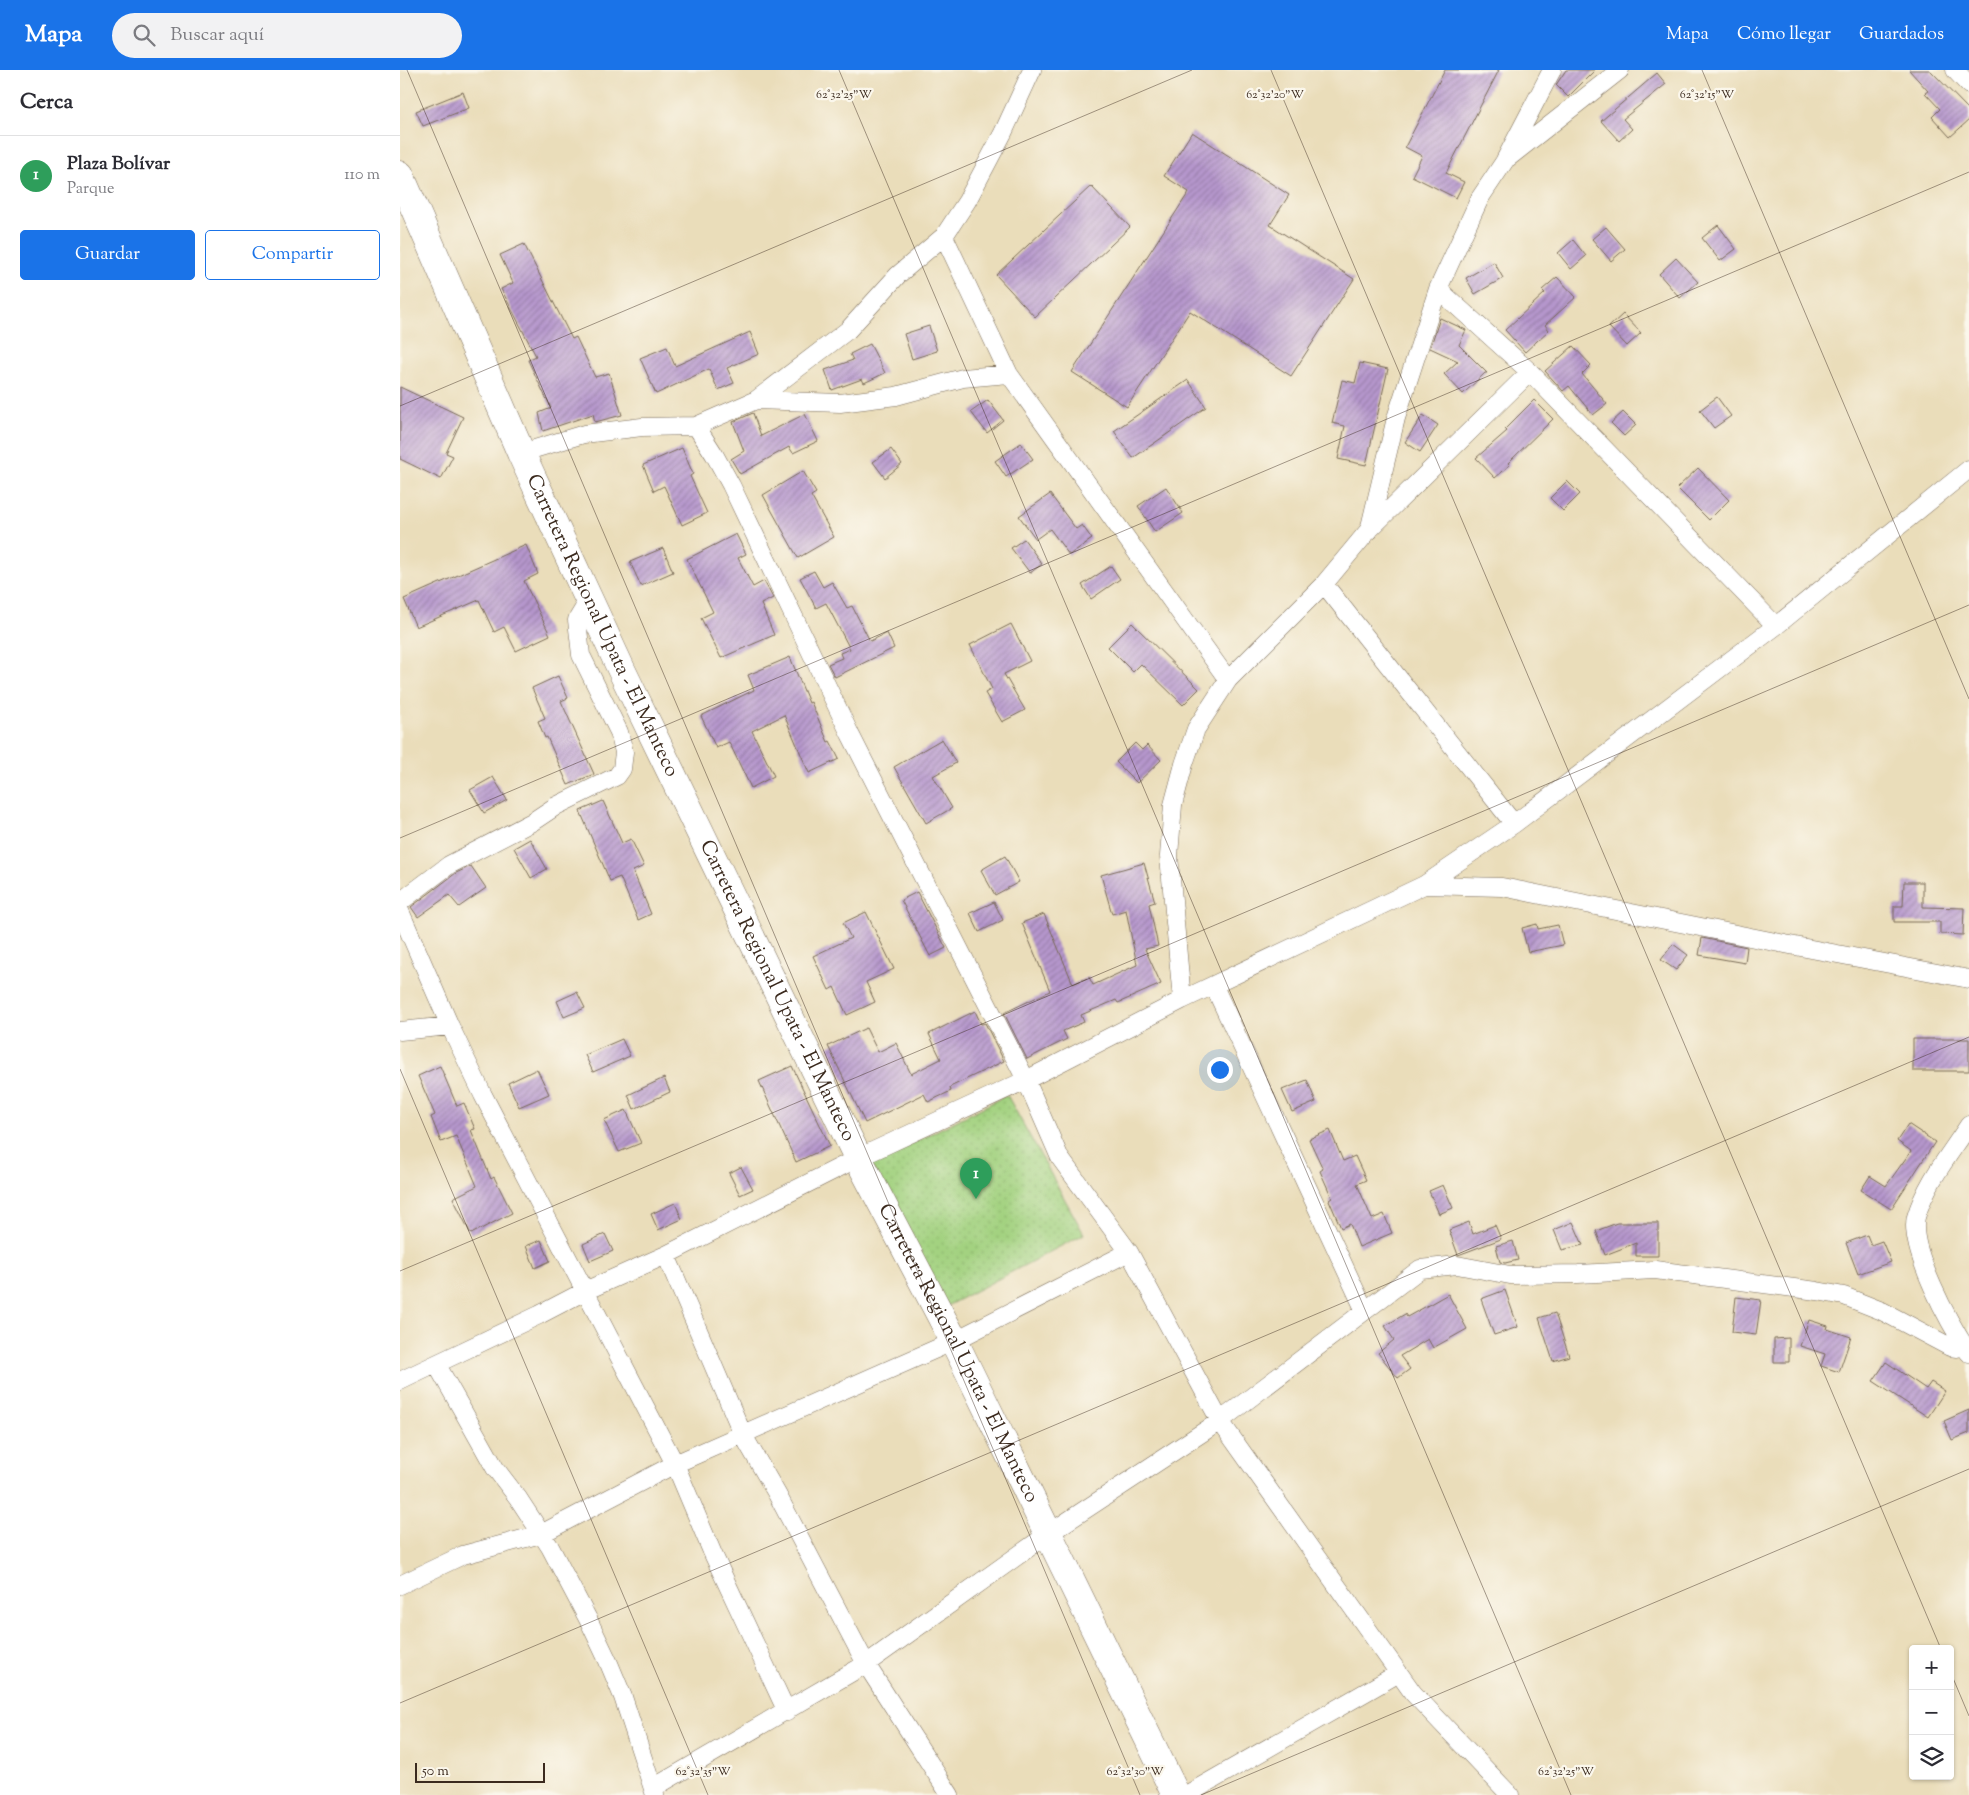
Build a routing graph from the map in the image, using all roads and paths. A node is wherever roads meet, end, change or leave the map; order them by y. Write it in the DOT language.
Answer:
graph roads {
  1 [pos="1032,70"];
  2 [pos="1552,70"];
  3 [pos="1620,70"];
  4 [pos="1955,70"];
  5 [pos="1969,85"];
  6 [pos="1504,162"];
  7 [pos="400,175"];
  8 [pos="944,236"];
  9 [pos="1438,289"];
  10 [pos="1530,372"];
  11 [pos="1009,374"];
  12 [pos="756,400"];
  13 [pos="696,426"];
  14 [pos="521,453"];
  15 [pos="1969,469"];
  16 [pos="1368,532"];
  17 [pos="1324,584"];
  18 [pos="589,600"];
  19 [pos="1776,626"];
  20 [pos="1228,680"];
  21 [pos="1514,824"];
  22 [pos="1424,885"];
  23 [pos="400,902"];
  24 [pos="400,911"];
  25 [pos="1969,979"];
  26 [pos="1214,986"];
  27 [pos="1182,1000"];
  28 [pos="450,1026"];
  29 [pos="400,1031"];
  30 [pos="1026,1080"];
  31 [pos="1969,1125"];
  32 [pos="858,1158"];
  33 [pos="1128,1252"];
  34 [pos="666,1255"];
  35 [pos="585,1291"];
  36 [pos="1364,1309"];
  37 [pos="954,1341"];
  38 [pos="1966,1349"];
  39 [pos="437,1365"];
  40 [pos="400,1382"];
  41 [pos="1220,1421"];
  42 [pos="742,1434"];
  43 [pos="675,1464"];
  44 [pos="541,1534"];
  45 [pos="1048,1534"];
  46 [pos="400,1585"];
  47 [pos="866,1664"];
  48 [pos="1399,1673"];
  49 [pos="787,1712"];
  50 [pos="654,1792"];
  51 [pos="950,1795"];
  52 [pos="1176,1795"];
  53 [pos="1186,1795"];
  54 [pos="1510,1795"];
  1 -- 8 [label="street"];
  2 -- 6 [label="street"];
  3 -- 6 [label="street"];
  4 -- 5 [label="street"];
  6 -- 9 [label="street"];
  7 -- 14 [label="main road, Carretera Regional Upata - El Manteco"];
  8 -- 11 [label="street"];
  8 -- 12 [label="street"];
  9 -- 10 [label="street"];
  9 -- 16 [label="street"];
  10 -- 16 [label="street"];
  10 -- 19 [label="street"];
  11 -- 12 [label="street"];
  11 -- 20 [label="street"];
  12 -- 13 [label="street"];
  13 -- 14 [label="street"];
  13 -- 30 [label="street"];
  14 -- 18 [label="main road, Carretera Regional Upata - El Manteco"];
  15 -- 19 [label="street"];
  16 -- 17 [label="street"];
  17 -- 20 [label="street"];
  17 -- 21 [label="street"];
  18 -- 23 [label="street"];
  18 -- 32 [label="main road, Carretera Regional Upata - El Manteco"];
  19 -- 21 [label="street"];
  20 -- 27 [label="street"];
  21 -- 22 [label="street"];
  22 -- 25 [label="street"];
  22 -- 26 [label="street"];
  24 -- 28 [label="street"];
  26 -- 27 [label="street"];
  26 -- 36 [label="street"];
  27 -- 30 [label="street"];
  28 -- 29 [label="street"];
  28 -- 35 [label="street"];
  30 -- 32 [label="street"];
  30 -- 33 [label="street"];
  31 -- 38 [label="street"];
  32 -- 34 [label="street"];
  32 -- 37 [label="main road, Carretera Regional Upata - El Manteco"];
  33 -- 37 [label="street"];
  33 -- 41 [label="street"];
  34 -- 35 [label="street"];
  34 -- 42 [label="street"];
  35 -- 39 [label="street"];
  35 -- 43 [label="street"];
  36 -- 38 [label="street"];
  36 -- 41 [label="street"];
  37 -- 42 [label="street"];
  37 -- 45 [label="main road, Carretera Regional Upata - El Manteco"];
  39 -- 40 [label="street"];
  39 -- 44 [label="street"];
  41 -- 45 [label="street"];
  41 -- 48 [label="street"];
  42 -- 43 [label="street"];
  42 -- 47 [label="street"];
  43 -- 44 [label="street"];
  43 -- 49 [label="street"];
  44 -- 46 [label="street"];
  44 -- 50 [label="street"];
  45 -- 47 [label="street"];
  45 -- 52 [label="main road, Carretera Regional Upata - El Manteco"];
  47 -- 49 [label="street"];
  47 -- 51 [label="street"];
  48 -- 53 [label="street"];
  48 -- 54 [label="street"];
  49 -- 50 [label="street"];
}
